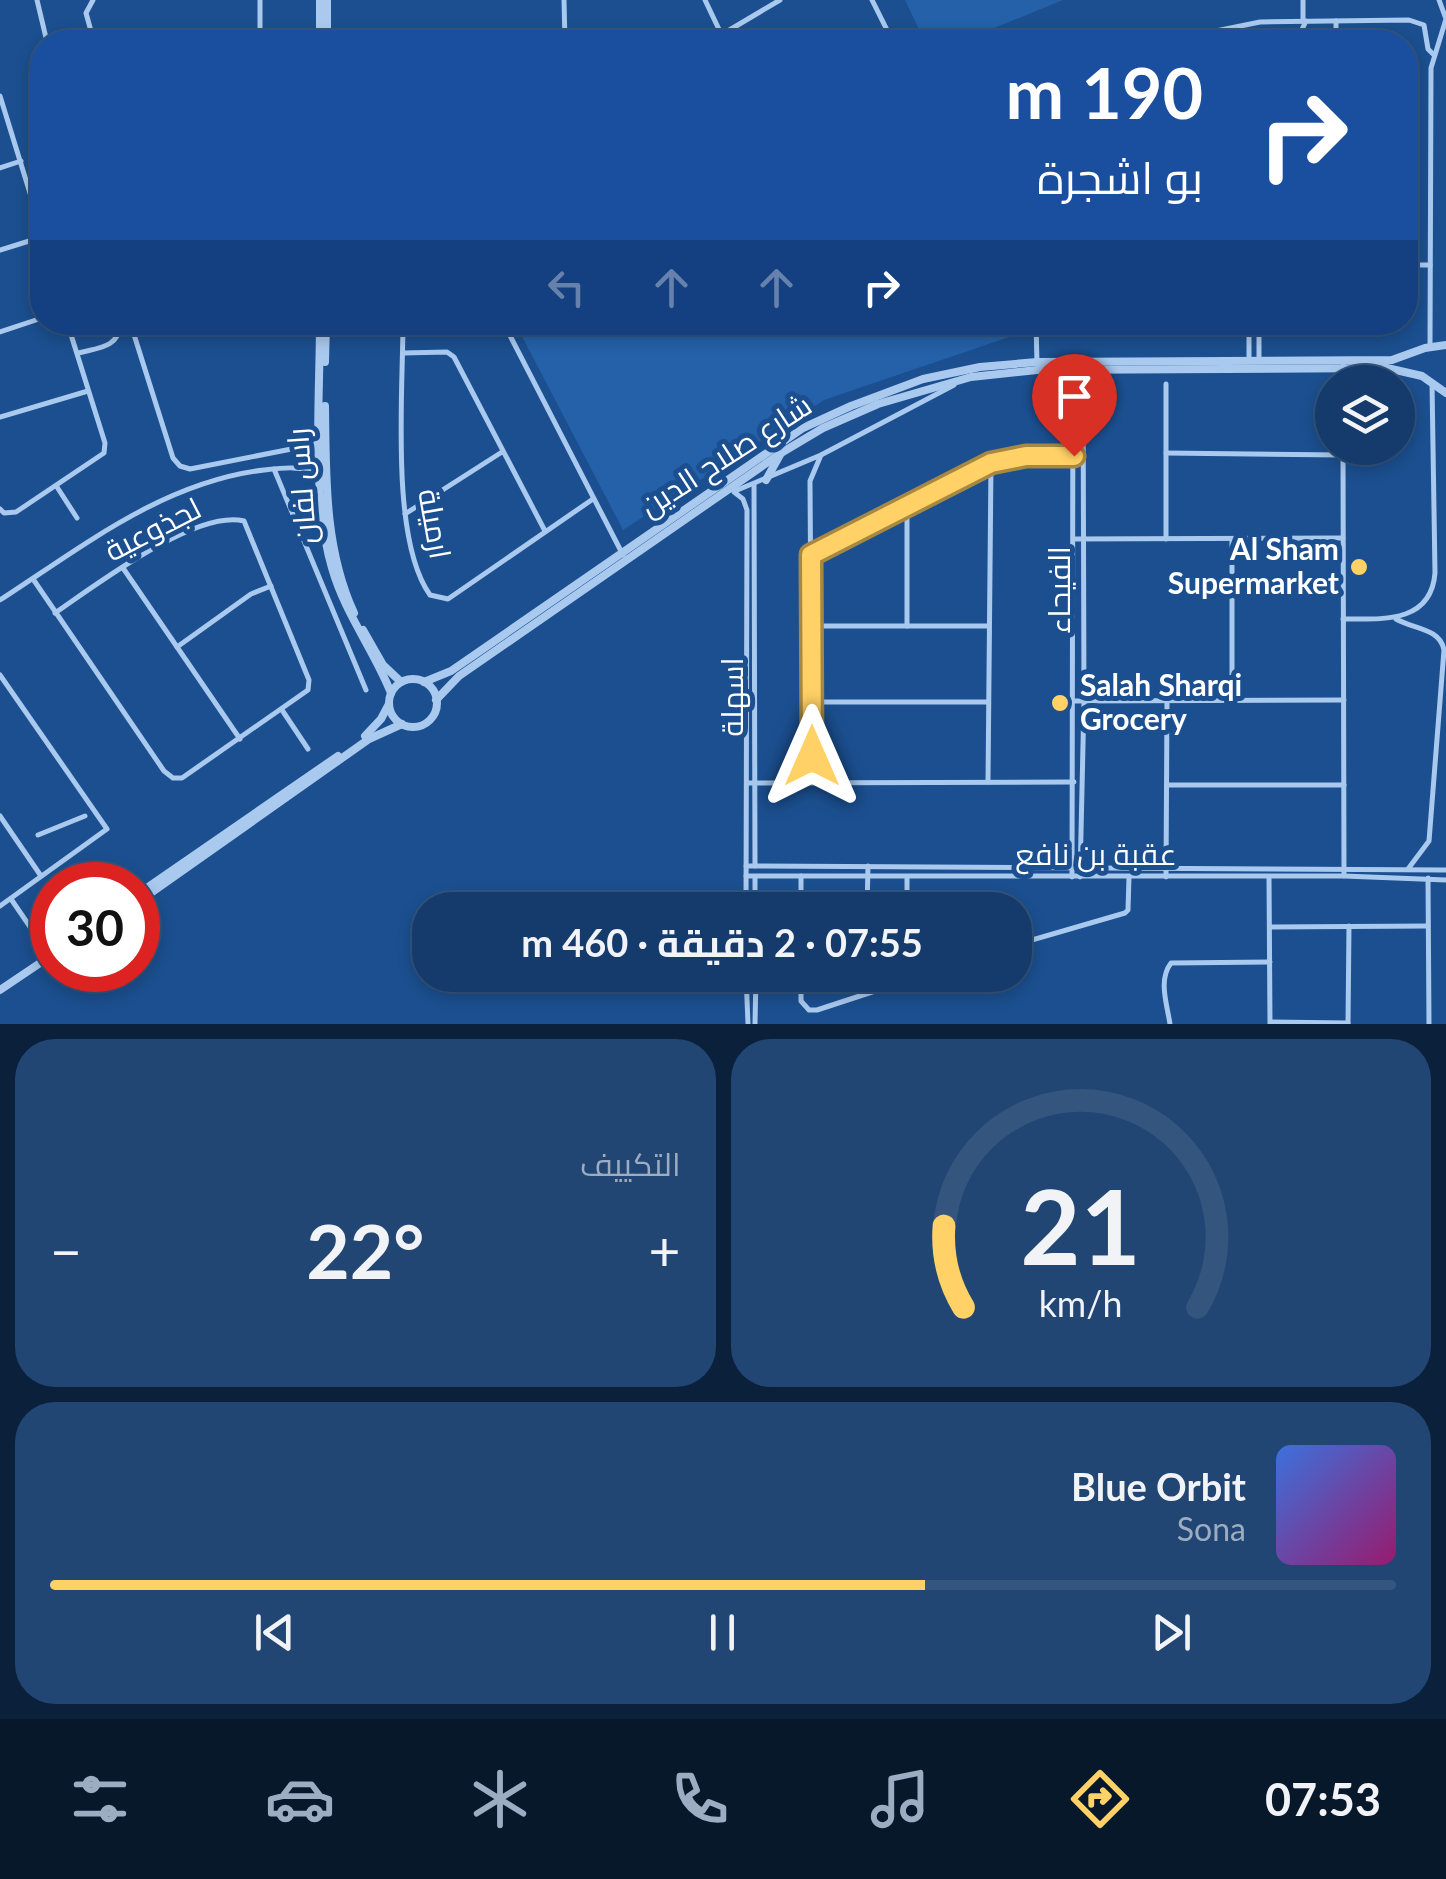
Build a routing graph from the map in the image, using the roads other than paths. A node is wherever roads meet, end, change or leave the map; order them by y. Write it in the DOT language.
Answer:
graph roads {
  1 [pos="36,0"];
  2 [pos="93,0"];
  3 [pos="260,0"];
  4 [pos="323,0"];
  5 [pos="564,0"];
  6 [pos="705,0"];
  7 [pos="780,0"];
  8 [pos="872,0"];
  9 [pos="1303,0"];
  10 [pos="1438,0"];
  11 [pos="1304,21"];
  12 [pos="1336,21"];
  13 [pos="44,30"];
  14 [pos="91,30"];
  15 [pos="260,30"];
  16 [pos="323,30"];
  17 [pos="565,30"];
  18 [pos="719,30"];
  19 [pos="728,30"];
  20 [pos="887,30"];
  21 [pos="1221,30"];
  22 [pos="1301,30"];
  23 [pos="1336,30"];
  24 [pos="1434,54"];
  25 [pos="0,96"];
  26 [pos="20,161"];
  27 [pos="0,168"];
  28 [pos="30,194"];
  29 [pos="30,239"];
  30 [pos="0,250"];
  31 [pos="1418,265"];
  32 [pos="1430,265"];
  33 [pos="30,322"];
  34 [pos="0,332"];
  35 [pos="71,335"];
  36 [pos="120,335"];
  37 [pos="132,335"];
  38 [pos="322,335"];
  39 [pos="323,335"];
  40 [pos="402,335"];
  41 [pos="510,335"];
  42 [pos="1036,335"];
  43 [pos="1250,335"];
  44 [pos="1258,335"];
  45 [pos="1446,345"];
  46 [pos="1430,346"];
  47 [pos="402,353"];
  48 [pos="78,354"];
  49 [pos="1402,358"];
  50 [pos="1254,364"];
  51 [pos="1343,364"];
  52 [pos="1353,365"];
  53 [pos="1403,365"];
  54 [pos="1036,366"];
  55 [pos="1078,366"];
  56 [pos="1415,374"];
  57 [pos="957,376"];
  58 [pos="1432,381"];
  59 [pos="1166,384"];
  60 [pos="89,390"];
  61 [pos="1446,392"];
  62 [pos="0,417"];
  63 [pos="318,444"];
  64 [pos="777,450"];
  65 [pos="1315,451"];
  66 [pos="502,452"];
  67 [pos="1166,454"];
  68 [pos="821,455"];
  69 [pos="1074,456"];
  70 [pos="1084,456"];
  71 [pos="991,463"];
  72 [pos="1343,465"];
  73 [pos="794,468"];
  74 [pos="274,469"];
  75 [pos="319,476"];
  76 [pos="766,480"];
  77 [pos="810,481"];
  78 [pos="754,484"];
  79 [pos="56,486"];
  80 [pos="734,492"];
  81 [pos="718,497"];
  82 [pos="593,499"];
  83 [pos="0,508"];
  84 [pos="904,508"];
  85 [pos="405,514"];
  86 [pos="77,518"];
  87 [pos="544,531"];
  88 [pos="1166,538"];
  89 [pos="1232,538"];
  90 [pos="1343,538"];
  91 [pos="1078,539"];
  92 [pos="811,555"];
  93 [pos="624,556"];
  94 [pos="123,567"];
  95 [pos="33,579"];
  96 [pos="272,585"];
  97 [pos="0,600"];
  98 [pos="55,613"];
  99 [pos="1344,619"];
  100 [pos="1396,619"];
  101 [pos="811,626"];
  102 [pos="907,626"];
  103 [pos="990,626"];
  104 [pos="177,647"];
  105 [pos="0,675"];
  106 [pos="401,682"];
  107 [pos="424,682"];
  108 [pos="366,690"];
  109 [pos="390,698"];
  110 [pos="436,700"];
  111 [pos="1232,700"];
  112 [pos="1344,700"];
  113 [pos="1074,701"];
  114 [pos="1084,701"];
  115 [pos="1168,701"];
  116 [pos="811,702"];
  117 [pos="989,702"];
  118 [pos="282,710"];
  119 [pos="402,724"];
  120 [pos="240,739"];
  121 [pos="308,749"];
  122 [pos="988,782"];
  123 [pos="747,783"];
  124 [pos="812,783"];
  125 [pos="1078,783"];
  126 [pos="756,784"];
  127 [pos="1167,785"];
  128 [pos="1344,785"];
  129 [pos="89,813"];
  130 [pos="0,816"];
  131 [pos="38,835"];
  132 [pos="32,862"];
  133 [pos="62,862"];
  134 [pos="746,866"];
  135 [pos="755,866"];
  136 [pos="868,866"];
  137 [pos="1166,867"];
  138 [pos="1076,868"];
  139 [pos="1270,868"];
  140 [pos="1344,868"];
  141 [pos="1377,868"];
  142 [pos="1408,869"];
  143 [pos="1446,870"];
  144 [pos="1428,873"];
  145 [pos="746,876"];
  146 [pos="755,876"];
  147 [pos="800,876"];
  148 [pos="868,876"];
  149 [pos="907,876"];
  150 [pos="1269,876"];
  151 [pos="1344,876"];
  152 [pos="1076,877"];
  153 [pos="1129,877"];
  154 [pos="1377,877"];
  155 [pos="1166,878"];
  156 [pos="160,879"];
  157 [pos="1446,880"];
  158 [pos="30,885"];
  159 [pos="160,886"];
  160 [pos="746,892"];
  161 [pos="755,892"];
  162 [pos="800,892"];
  163 [pos="868,892"];
  164 [pos="907,892"];
  165 [pos="11,899"];
  166 [pos="0,906"];
  167 [pos="30,925"];
  168 [pos="1349,926"];
  169 [pos="1428,926"];
  170 [pos="1270,927"];
  171 [pos="1032,941"];
  172 [pos="1270,962"];
  173 [pos="30,967"];
  174 [pos="0,987"];
  175 [pos="748,992"];
  176 [pos="754,992"];
  177 [pos="801,992"];
  178 [pos="870,992"];
  179 [pos="1270,1023"];
  180 [pos="1348,1023"];
  181 [pos="751,1024"];
  182 [pos="1170,1024"];
  183 [pos="1429,1024"];
  1 -- 13 [label="street"];
  2 -- 14 [label="street"];
  3 -- 15 [label="street"];
  4 -- 16 [label="street"];
  5 -- 17 [label="street"];
  6 -- 18 [label="street"];
  7 -- 19 [label="street"];
  8 -- 20 [label="street"];
  9 -- 11 [label="street"];
  10 -- 24 [label="street"];
  11 -- 12 [label="street"];
  11 -- 21 [label="street"];
  11 -- 22 [label="street"];
  12 -- 23 [label="street"];
  12 -- 24 [label="street"];
  24 -- 32 [label="street"];
  25 -- 26 [label="street"];
  26 -- 27 [label="street"];
  26 -- 28 [label="street"];
  29 -- 30 [label="street"];
  31 -- 32 [label="street"];
  32 -- 46 [label="street"];
  33 -- 34 [label="street"];
  35 -- 48 [label="street"];
  36 -- 48 [label="street"];
  37 -- 63 [label="street"];
  38 -- 63 [label="street, راس لفان"];
  39 -- 106 [label="street, راس لفان"];
  40 -- 47 [label="street, ارميلة"];
  41 -- 82 [label="street"];
  42 -- 54 [label="street"];
  43 -- 50 [label="street"];
  44 -- 50 [label="street"];
  45 -- 46 [label="street, شارع صلاح الدين"];
  46 -- 49 [label="street, شارع صلاح الدين"];
  47 -- 66 [label="street"];
  47 -- 85 [label="street, ارميلة"];
  48 -- 60 [label="street"];
  49 -- 51 [label="street, شارع صلاح الدين"];
  49 -- 53 [label="street"];
  50 -- 51 [label="street, شارع صلاح الدين"];
  50 -- 55 [label="street, شارع صلاح الدين"];
  51 -- 52 [label="street, شارع صلاح الدين"];
  54 -- 55 [label="street, شارع صلاح الدين"];
  54 -- 57 [label="street, شارع صلاح الدين"];
  55 -- 69 [label="street, الفيحاء"];
  55 -- 70 [label="street, الفيحاء"];
  56 -- 58 [label="street, شارع صلاح الدين"];
  57 -- 64 [label="street, شارع صلاح الدين"];
  57 -- 68 [label="street, شارع صلاح الدين"];
  58 -- 61 [label="street, شارع صلاح الدين"];
  58 -- 100 [label="street"];
  59 -- 67 [label="street"];
  60 -- 62 [label="street"];
  60 -- 79 [label="street"];
  63 -- 75 [label="street, راس لفان"];
  64 -- 76 [label="street"];
  64 -- 81 [label="street, شارع صلاح الدين"];
  64 -- 93 [label="street, شارع صلاح الدين"];
  65 -- 67 [label="street"];
  66 -- 85 [label="street"];
  66 -- 87 [label="street"];
  67 -- 88 [label="street"];
  68 -- 73 [label="street, شارع صلاح الدين"];
  68 -- 77 [label="street"];
  69 -- 70 [label="street"];
  69 -- 71 [label="street"];
  69 -- 91 [label="street, الفيحاء"];
  70 -- 91 [label="street, الفيحاء"];
  71 -- 84 [label="street"];
  71 -- 103 [label="street"];
  72 -- 90 [label="street"];
  73 -- 76 [label="street, شارع صلاح الدين"];
  73 -- 77 [label="street"];
  74 -- 75 [label="street"];
  74 -- 95 [label="street"];
  74 -- 108 [label="street, راس لفان"];
  75 -- 109 [label="street, راس لفان"];
  76 -- 78 [label="street, شارع صلاح الدين"];
  77 -- 92 [label="street"];
  78 -- 80 [label="street, شارع صلاح الدين"];
  78 -- 126 [label="street, اسهلة"];
  79 -- 83 [label="street"];
  79 -- 86 [label="street"];
  80 -- 81 [label="street, شارع صلاح الدين"];
  80 -- 123 [label="street, اسهلة"];
  81 -- 93 [label="street, شارع صلاح الدين"];
  82 -- 87 [label="street, ارميلة"];
  82 -- 93 [label="street"];
  84 -- 92 [label="street"];
  84 -- 102 [label="street"];
  85 -- 87 [label="street, ارميلة"];
  88 -- 89 [label="street"];
  88 -- 91 [label="street"];
  89 -- 90 [label="street"];
  89 -- 111 [label="street"];
  90 -- 99 [label="street"];
  91 -- 113 [label="street, الفيحاء"];
  91 -- 114 [label="street, الفيحاء"];
  92 -- 101 [label="street"];
  93 -- 107 [label="street, شارع صلاح الدين"];
  93 -- 110 [label="street, شارع صلاح الدين"];
  94 -- 96 [label="street, لجذوعية"];
  94 -- 98 [label="street, لجذوعية"];
  94 -- 104 [label="street"];
  95 -- 97 [label="street"];
  95 -- 98 [label="street, لجذوعية"];
  96 -- 104 [label="street"];
  96 -- 118 [label="street, لجذوعية"];
  98 -- 120 [label="street, لجذوعية"];
  99 -- 100 [label="street"];
  99 -- 112 [label="street"];
  100 -- 142 [label="street"];
  101 -- 102 [label="street"];
  101 -- 116 [label="street"];
  102 -- 103 [label="street"];
  103 -- 117 [label="street"];
  104 -- 120 [label="street"];
  105 -- 129 [label="street"];
  106 -- 107 [label="street"];
  106 -- 109 [label="street"];
  107 -- 110 [label="street"];
  109 -- 119 [label="street"];
  109 -- 156 [label="street"];
  110 -- 119 [label="street"];
  111 -- 112 [label="street"];
  111 -- 115 [label="street"];
  112 -- 128 [label="street"];
  113 -- 114 [label="street"];
  113 -- 125 [label="street, الفيحاء"];
  114 -- 115 [label="street"];
  114 -- 125 [label="street, الفيحاء"];
  115 -- 127 [label="street"];
  116 -- 117 [label="street"];
  116 -- 124 [label="street"];
  117 -- 122 [label="street"];
  118 -- 120 [label="street, لجذوعية"];
  118 -- 121 [label="street"];
  119 -- 159 [label="street"];
  122 -- 124 [label="street"];
  122 -- 125 [label="street"];
  123 -- 126 [label="street"];
  123 -- 134 [label="street, اسهلة"];
  124 -- 126 [label="street"];
  125 -- 138 [label="street, الفيحاء"];
  126 -- 135 [label="street, اسهلة"];
  127 -- 128 [label="street"];
  127 -- 137 [label="street"];
  128 -- 140 [label="street"];
  129 -- 131 [label="street"];
  129 -- 133 [label="street"];
  130 -- 132 [label="street"];
  134 -- 135 [label="street, عقبة بن نافع"];
  134 -- 145 [label="street, اسهلة"];
  135 -- 136 [label="street, عقبة بن نافع"];
  135 -- 146 [label="street, اسهلة"];
  136 -- 138 [label="street, عقبة بن نافع"];
  136 -- 148 [label="street"];
  137 -- 138 [label="street, عقبة بن نافع"];
  137 -- 139 [label="street, عقبة بن نافع"];
  137 -- 155 [label="street"];
  138 -- 152 [label="street, الفيحاء"];
  139 -- 140 [label="street, عقبة بن نافع"];
  139 -- 150 [label="street"];
  140 -- 141 [label="street, عقبة بن نافع"];
  140 -- 151 [label="street"];
  141 -- 142 [label="street, عقبة بن نافع"];
  141 -- 154 [label="street"];
  142 -- 144 [label="street, عقبة بن نافع"];
  143 -- 144 [label="street, عقبة بن نافع"];
  144 -- 154 [label="street, عقبة بن نافع"];
  144 -- 157 [label="street, عقبة بن نافع"];
  144 -- 169 [label="street"];
  145 -- 146 [label="street, عقبة بن نافع"];
  145 -- 160 [label="street, اسهلة"];
  146 -- 147 [label="street, عقبة بن نافع"];
  146 -- 161 [label="street, اسهلة"];
  147 -- 148 [label="street, عقبة بن نافع"];
  147 -- 162 [label="street"];
  148 -- 149 [label="street, عقبة بن نافع"];
  148 -- 163 [label="street"];
  149 -- 152 [label="street, عقبة بن نافع"];
  149 -- 164 [label="street"];
  150 -- 151 [label="street, عقبة بن نافع"];
  150 -- 155 [label="street, عقبة بن نافع"];
  150 -- 170 [label="street"];
  151 -- 154 [label="street, عقبة بن نافع"];
  152 -- 153 [label="street, عقبة بن نافع"];
  153 -- 155 [label="street, عقبة بن نافع"];
  153 -- 171 [label="street"];
  158 -- 165 [label="street"];
  165 -- 166 [label="street"];
  165 -- 167 [label="street"];
  168 -- 169 [label="street"];
  168 -- 170 [label="street"];
  168 -- 180 [label="street"];
  169 -- 183 [label="street"];
  170 -- 172 [label="street"];
  172 -- 179 [label="street"];
  172 -- 182 [label="street"];
  173 -- 174 [label="street"];
  175 -- 181 [label="street"];
  176 -- 181 [label="street"];
  177 -- 178 [label="street"];
  179 -- 180 [label="street"];
}
